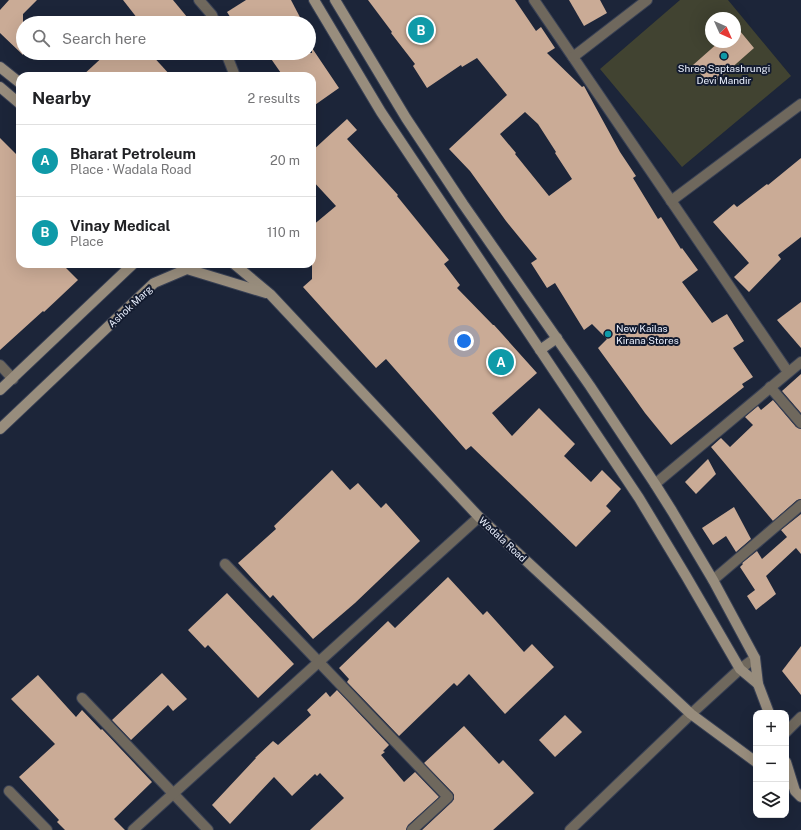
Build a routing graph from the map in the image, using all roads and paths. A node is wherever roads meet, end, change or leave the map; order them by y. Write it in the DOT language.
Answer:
graph roads {
  1 [pos="199,0"];
  2 [pos="314,0"];
  3 [pos="335,0"];
  4 [pos="534,0"];
  5 [pos="647,0"];
  6 [pos="213,16"];
  7 [pos="573,57"];
  8 [pos="229,60"];
  9 [pos="0,67"];
  10 [pos="233,72"];
  11 [pos="16,80"];
  12 [pos="0,88"];
  13 [pos="16,101"];
  14 [pos="801,104"];
  15 [pos="671,201"];
  16 [pos="129,268"];
  17 [pos="183,268"];
  18 [pos="193,268"];
  19 [pos="239,268"];
  20 [pos="270,294"];
  21 [pos="556,338"];
  22 [pos="540,350"];
  23 [pos="801,362"];
  24 [pos="0,366"];
  25 [pos="788,372"];
  26 [pos="13,379"];
  27 [pos="770,387"];
  28 [pos="0,390"];
  29 [pos="801,422"];
  30 [pos="0,429"];
  31 [pos="655,484"];
  32 [pos="801,504"];
  33 [pos="479,517"];
  34 [pos="225,564"];
  35 [pos="713,580"];
  36 [pos="755,658"];
  37 [pos="318,662"];
  38 [pos="740,669"];
  39 [pos="758,684"];
  40 [pos="82,698"];
  41 [pos="768,710"];
  42 [pos="691,714"];
  43 [pos="801,717"];
  44 [pos="789,729"];
  45 [pos="753,760"];
  46 [pos="789,770"];
  47 [pos="789,786"];
  48 [pos="9,791"];
  49 [pos="173,793"];
  50 [pos="798,794"];
  51 [pos="47,830"];
  52 [pos="133,830"];
  53 [pos="208,830"];
  54 [pos="412,830"];
  55 [pos="570,830"];
  1 -- 6 [label="street"];
  2 -- 22 [label="main road"];
  3 -- 21 [label="main road"];
  4 -- 7 [label="street"];
  5 -- 7 [label="street"];
  7 -- 15 [label="street"];
  8 -- 10 [label="street"];
  9 -- 11 [label="main road"];
  12 -- 13 [label="main road"];
  14 -- 15 [label="street"];
  15 -- 25 [label="street"];
  16 -- 26 [label="main road"];
  17 -- 30 [label="main road, Ashok Marg"];
  18 -- 20 [label="main road, Ashok Marg"];
  19 -- 20 [label="main road"];
  20 -- 33 [label="main road, Wadala Road"];
  21 -- 22 [label="main road"];
  21 -- 31 [label="main road"];
  22 -- 38 [label="main road"];
  23 -- 25 [label="street"];
  24 -- 26 [label="street"];
  25 -- 27 [label="street"];
  26 -- 28 [label="main road"];
  27 -- 29 [label="street"];
  27 -- 31 [label="street"];
  31 -- 35 [label="main road"];
  32 -- 35 [label="street"];
  33 -- 37 [label="street"];
  33 -- 42 [label="main road, Wadala Road"];
  34 -- 37 [label="street"];
  35 -- 36 [label="main road"];
  36 -- 38 [label="street"];
  36 -- 39 [label="main road"];
  37 -- 49 [label="street"];
  37 -- 54 [label="street"];
  38 -- 39 [label="main road"];
  38 -- 42 [label="street"];
  39 -- 41 [label="main road"];
  40 -- 49 [label="street"];
  42 -- 45 [label="main road, Wadala Road"];
  42 -- 55 [label="street"];
  43 -- 44 [label="street"];
  46 -- 50 [label="main road"];
  47 -- 50 [label="main road"];
  48 -- 51 [label="street"];
  49 -- 52 [label="street"];
  49 -- 53 [label="street"];
}
